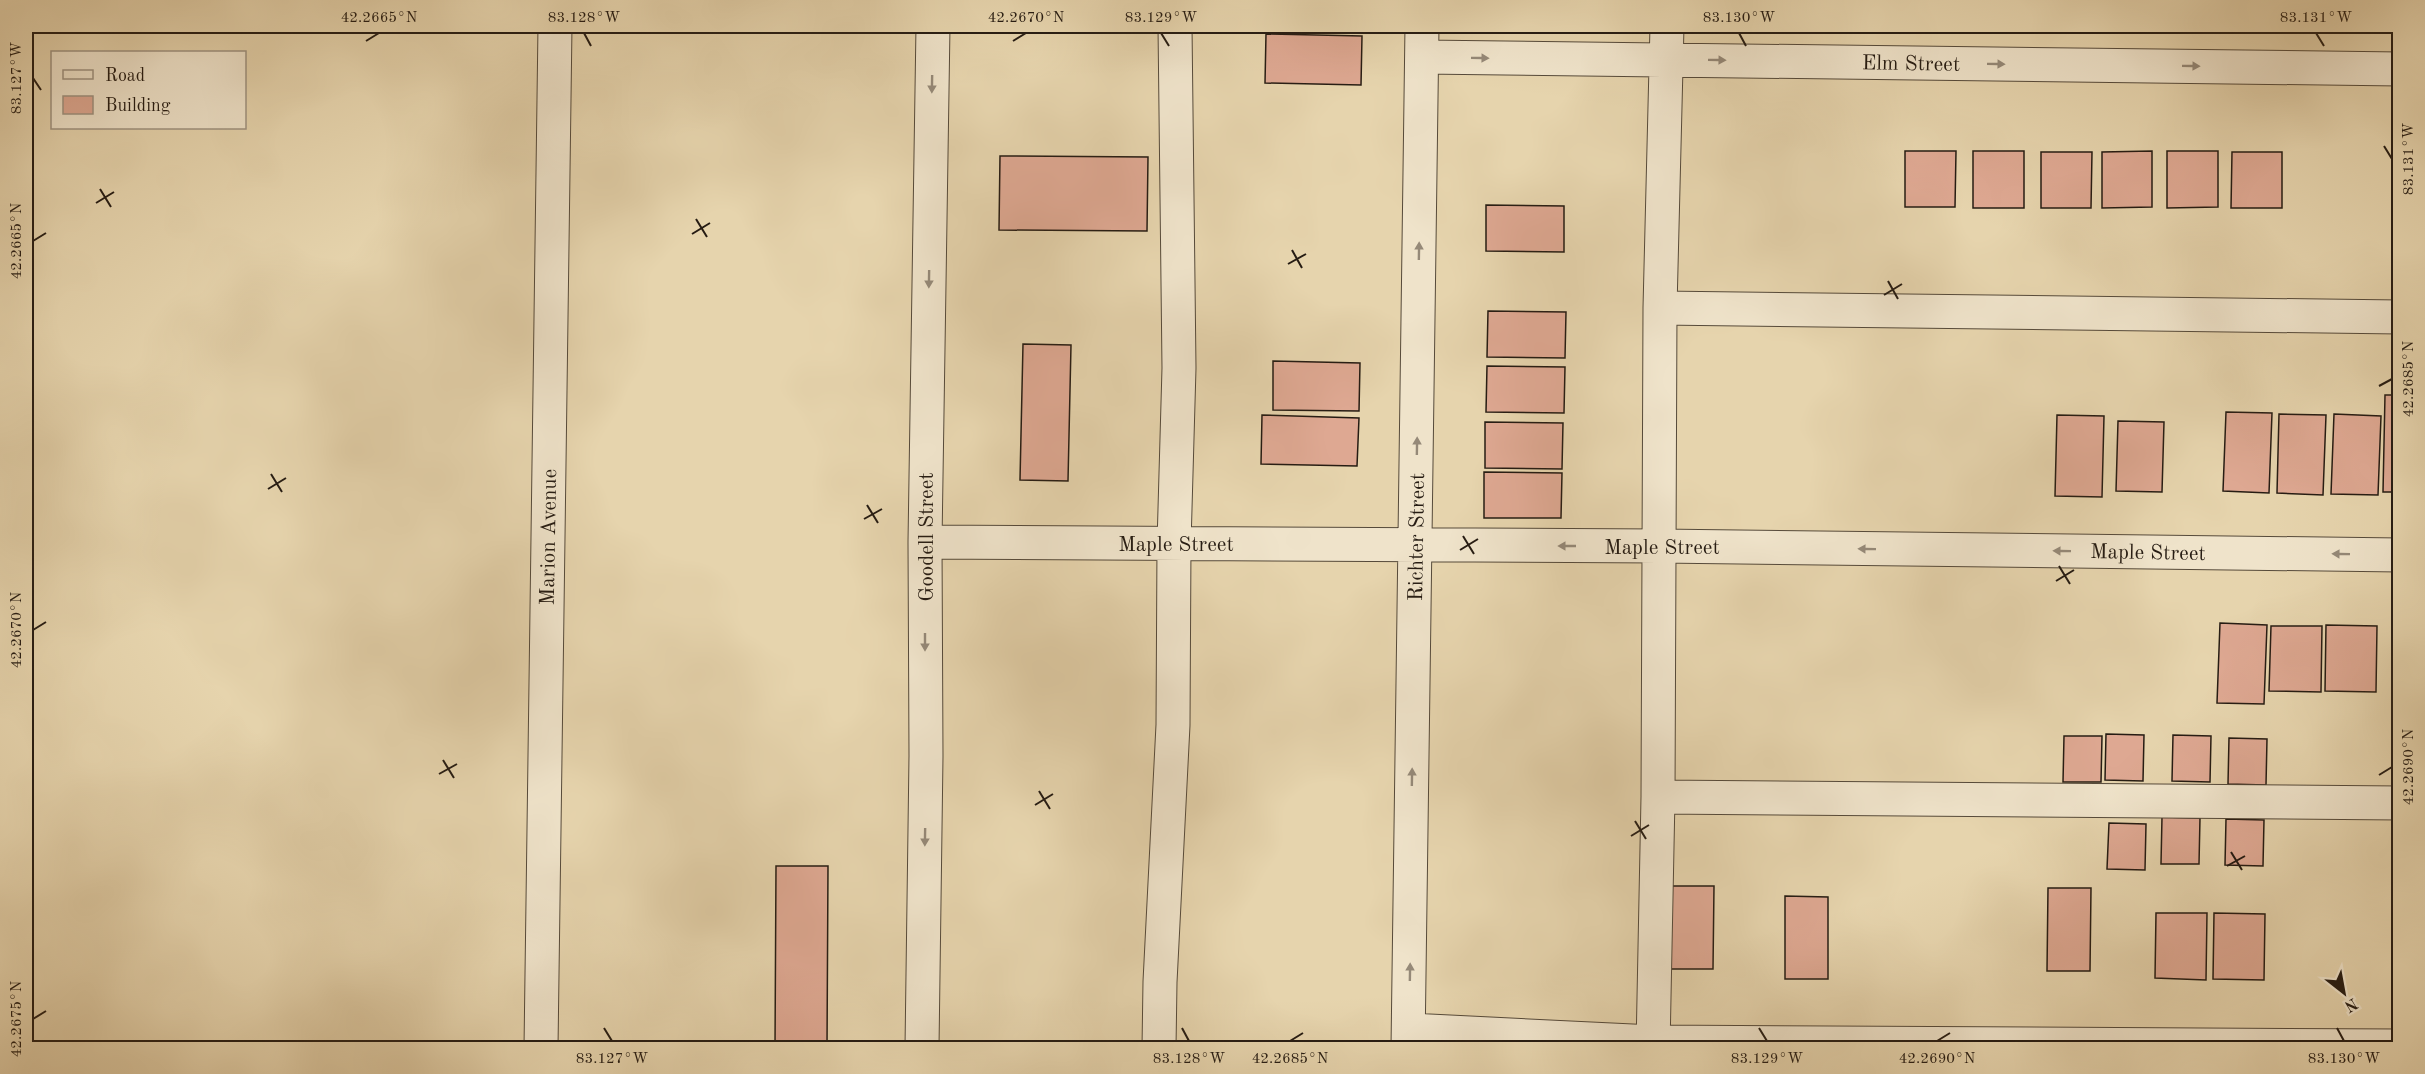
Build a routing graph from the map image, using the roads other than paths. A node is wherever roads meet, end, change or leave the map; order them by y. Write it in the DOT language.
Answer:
graph roads {
  1 [pos="555,26"];
  2 [pos="933,26"];
  3 [pos="1175,26"];
  4 [pos="1667,26"];
  5 [pos="1422,41"];
  6 [pos="1667,59"];
  7 [pos="2400,69"];
  8 [pos="1660,308"];
  9 [pos="2400,317"];
  10 [pos="925,542"];
  11 [pos="1174,544"];
  12 [pos="1416,546"];
  13 [pos="1659,546"];
  14 [pos="2400,555"];
  15 [pos="1658,797"];
  16 [pos="2400,803"];
  17 [pos="1408,1039"];
  18 [pos="1653,1045"];
  19 [pos="2400,1046"];
  20 [pos="541,1048"];
  21 [pos="922,1048"];
  22 [pos="1159,1048"];
  1 -- 20 [label="street, Marion Avenue"];
  2 -- 10 [label="street, Goodell Street, one-way"];
  3 -- 11 [label="street"];
  4 -- 6 [label="street"];
  5 -- 6 [label="street, Elm Street, one-way"];
  12 -- 5 [label="street, Richter Street, one-way"];
  6 -- 7 [label="street, Elm Street, one-way"];
  6 -- 8 [label="street"];
  8 -- 9 [label="street"];
  8 -- 13 [label="street"];
  10 -- 11 [label="street, Maple Street"];
  10 -- 21 [label="street, Goodell Street, one-way"];
  11 -- 12 [label="street, Maple Street"];
  11 -- 22 [label="street"];
  13 -- 12 [label="street, Maple Street, one-way"];
  17 -- 12 [label="street, Richter Street, one-way"];
  14 -- 13 [label="street, Maple Street, one-way"];
  13 -- 15 [label="street"];
  15 -- 16 [label="street"];
  15 -- 18 [label="street"];
  17 -- 18 [label="street"];
  18 -- 19 [label="street"];
}
